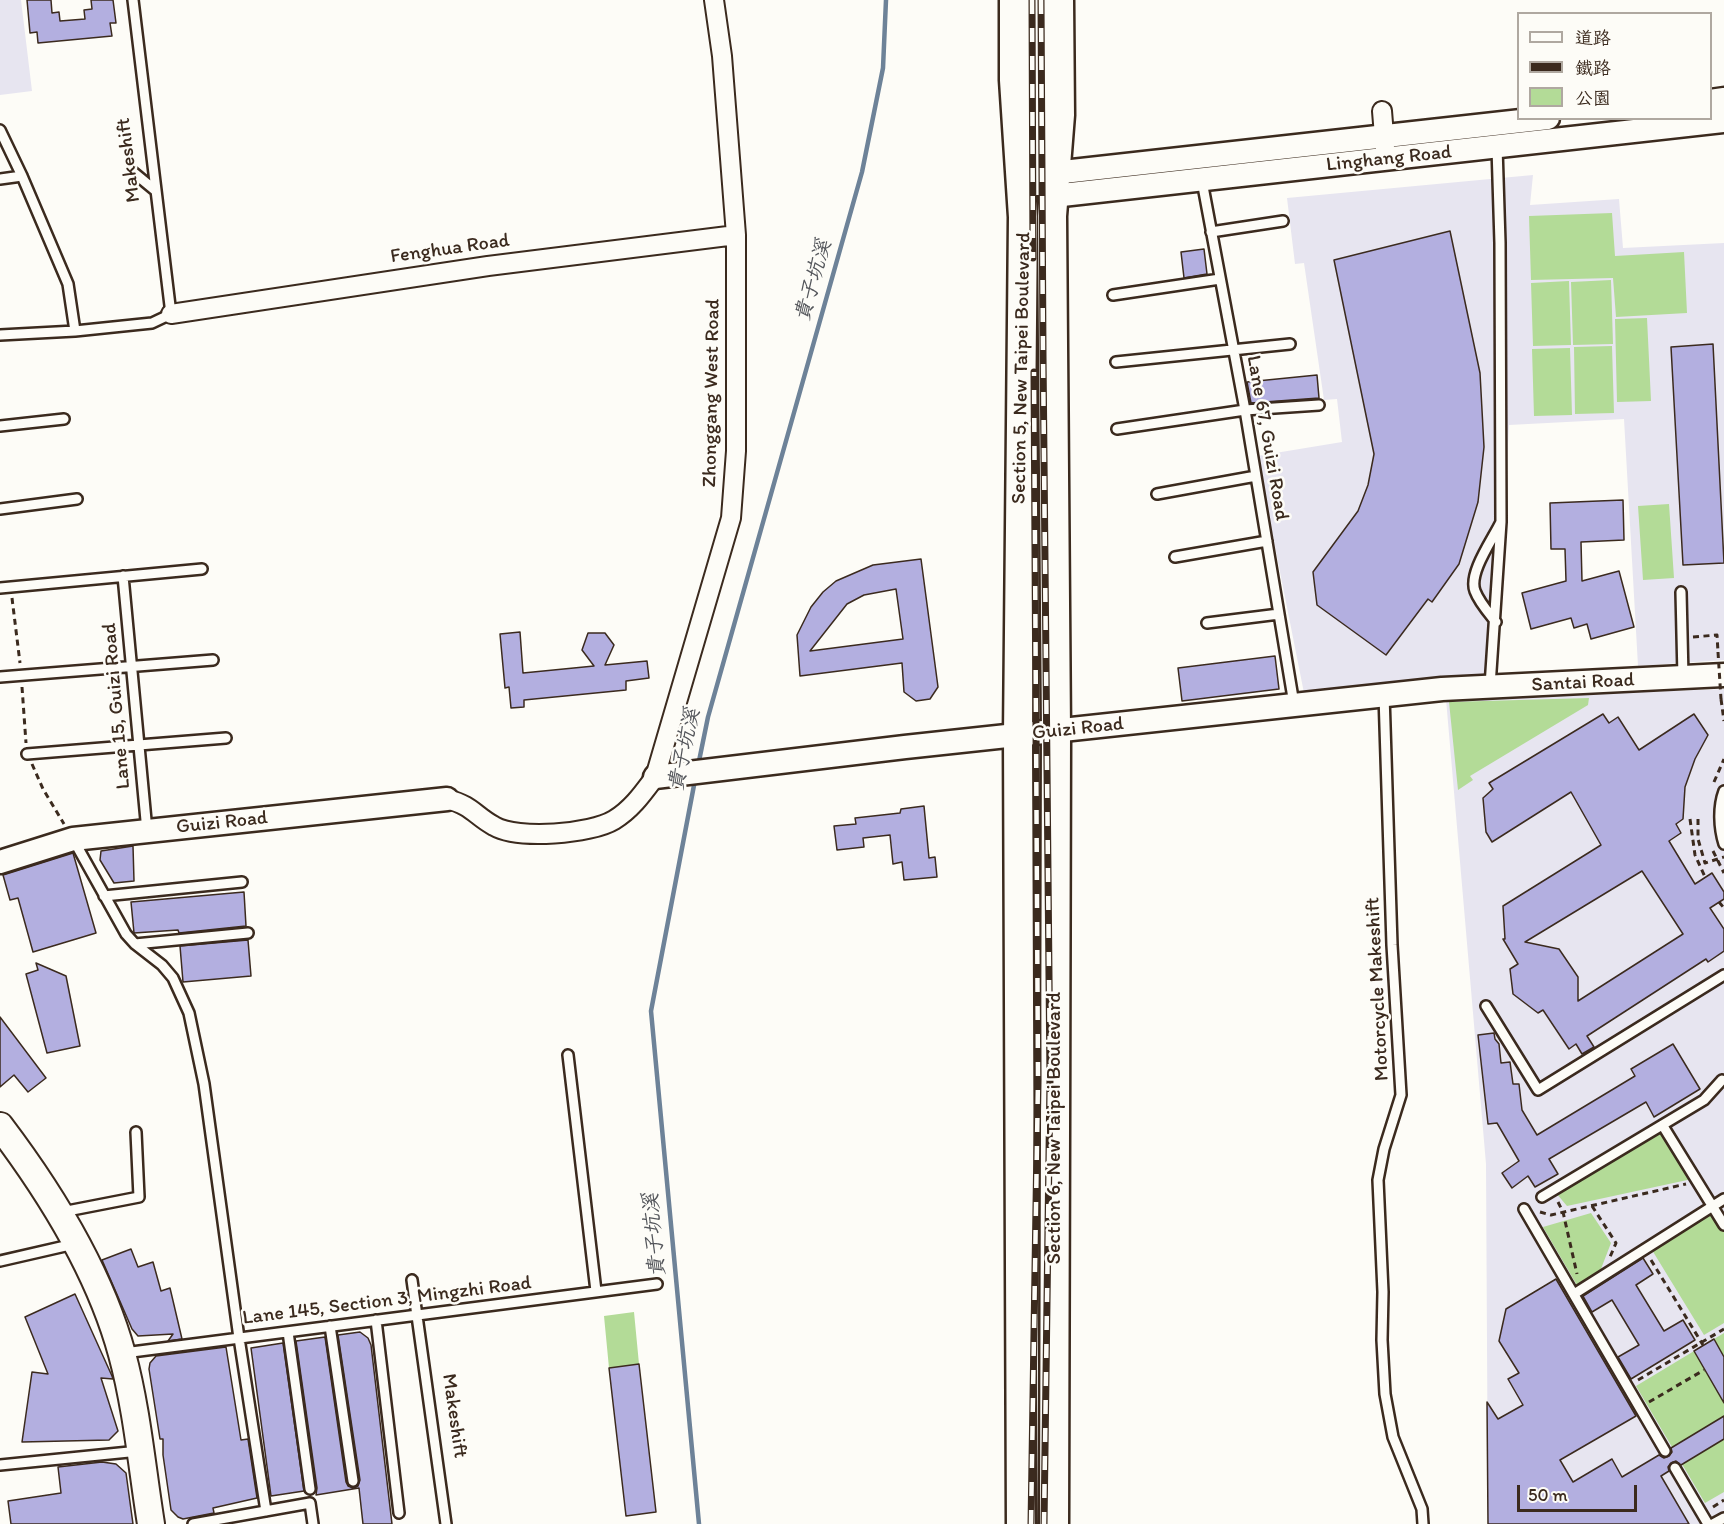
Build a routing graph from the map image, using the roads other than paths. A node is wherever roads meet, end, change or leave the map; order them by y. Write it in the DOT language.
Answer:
graph roads {
  1 [pos="133,0"];
  2 [pos="714,0"];
  3 [pos="1014,0"];
  4 [pos="1037,0"];
  5 [pos="1059,0"];
  6 [pos="1382,111"];
  7 [pos="1530,120"];
  8 [pos="1724,121"];
  9 [pos="0,130"];
  10 [pos="1384,136"];
  11 [pos="1497,147"];
  12 [pos="1386,159"];
  13 [pos="133,172"];
  14 [pos="22,176"];
  15 [pos="0,179"];
  16 [pos="1202,179"];
  17 [pos="156,191"];
  18 [pos="1044,200"];
  19 [pos="1283,221"];
  20 [pos="1211,232"];
  21 [pos="736,235"];
  22 [pos="1220,279"];
  23 [pos="1113,295"];
  24 [pos="171,314"];
  25 [pos="75,331"];
  26 [pos="0,335"];
  27 [pos="1290,344"];
  28 [pos="1234,350"];
  29 [pos="1116,362"];
  30 [pos="1318,405"];
  31 [pos="1245,410"];
  32 [pos="64,419"];
  33 [pos="0,426"];
  34 [pos="1117,429"];
  35 [pos="1256,476"];
  36 [pos="1157,494"];
  37 [pos="77,499"];
  38 [pos="0,509"];
  39 [pos="1501,522"];
  40 [pos="1267,541"];
  41 [pos="1175,556"];
  42 [pos="202,569"];
  43 [pos="123,576"];
  44 [pos="0,588"];
  45 [pos="1681,592"];
  46 [pos="1279,614"];
  47 [pos="1496,622"];
  48 [pos="1207,623"];
  49 [pos="213,660"];
  50 [pos="132,667"];
  51 [pos="1724,675"];
  52 [pos="0,677"];
  53 [pos="1683,677"];
  54 [pos="1490,687"];
  55 [pos="1442,689"];
  56 [pos="1384,695"];
  57 [pos="1294,704"];
  58 [pos="1056,732"];
  59 [pos="1018,735"];
  60 [pos="226,738"];
  61 [pos="139,745"];
  62 [pos="27,754"];
  63 [pos="655,777"];
  64 [pos="1724,791"];
  65 [pos="447,799"];
  66 [pos="147,831"];
  67 [pos="73,839"];
  68 [pos="1724,844"];
  69 [pos="0,862"];
  70 [pos="242,882"];
  71 [pos="104,896"];
  72 [pos="248,933"];
  73 [pos="135,944"];
  74 [pos="1724,975"];
  75 [pos="1486,1006"];
  76 [pos="568,1055"];
  77 [pos="1722,1080"];
  78 [pos="0,1126"];
  79 [pos="1663,1126"];
  80 [pos="136,1132"];
  81 [pos="1542,1197"];
  82 [pos="1724,1199"];
  83 [pos="1712,1207"];
  84 [pos="1524,1209"];
  85 [pos="59,1213"];
  86 [pos="1724,1225"];
  87 [pos="76,1244"];
  88 [pos="0,1261"];
  89 [pos="412,1280"];
  90 [pos="657,1284"];
  91 [pos="1577,1291"];
  92 [pos="596,1292"];
  93 [pos="417,1315"];
  94 [pos="376,1320"];
  95 [pos="330,1326"];
  96 [pos="288,1332"];
  97 [pos="239,1338"];
  98 [pos="122,1354"];
  99 [pos="140,1451"];
  100 [pos="1665,1451"];
  101 [pos="0,1465"];
  102 [pos="1675,1468"];
  103 [pos="353,1481"];
  104 [pos="310,1489"];
  105 [pos="266,1510"];
  106 [pos="399,1513"];
  107 [pos="1724,1518"];
  108 [pos="151,1524"];
  109 [pos="193,1524"];
  110 [pos="313,1524"];
  111 [pos="447,1524"];
  112 [pos="1021,1524"];
  113 [pos="1054,1524"];
  114 [pos="1423,1524"];
  115 [pos="1708,1524"];
  116 [pos="1713,1524"];
  1 -- 17 [label="lane, Makeshift"];
  2 -- 21 [label="street, Zhonggang West Road"];
  3 -- 18 [label="main road, Section 5, New Taipei Boulevard"];
  4 -- 18 [label="main road, Section 5, New Taipei Boulevard"];
  5 -- 18 [label="main road, Section 5, New Taipei Boulevard"];
  6 -- 10 [label="street"];
  7 -- 10 [label="street, Linghang Road"];
  8 -- 11 [label="street, Linghang Road"];
  9 -- 14 [label="lane"];
  10 -- 12 [label="street"];
  10 -- 18 [label="street, Linghang Road"];
  11 -- 12 [label="street, Linghang Road"];
  11 -- 39 [label="lane"];
  12 -- 16 [label="street, Linghang Road"];
  13 -- 17 [label="lane"];
  14 -- 15 [label="lane"];
  14 -- 25 [label="lane"];
  16 -- 18 [label="street, Linghang Road"];
  16 -- 20 [label="lane, Lane 67, Guizi Road"];
  17 -- 24 [label="lane, Makeshift"];
  18 -- 58 [label="main road, Section 5, New Taipei Boulevard"];
  18 -- 59 [label="main road, Section 5, New Taipei Boulevard"];
  19 -- 20 [label="lane"];
  20 -- 22 [label="lane, Lane 67, Guizi Road"];
  21 -- 24 [label="street, Fenghua Road"];
  21 -- 63 [label="street, Zhonggang West Road"];
  22 -- 23 [label="lane"];
  22 -- 28 [label="lane, Lane 67, Guizi Road"];
  24 -- 25 [label="lane"];
  25 -- 26 [label="lane"];
  27 -- 28 [label="lane"];
  28 -- 29 [label="lane"];
  28 -- 31 [label="lane, Lane 67, Guizi Road"];
  30 -- 31 [label="lane"];
  31 -- 34 [label="lane"];
  31 -- 35 [label="lane, Lane 67, Guizi Road"];
  32 -- 33 [label="lane"];
  35 -- 36 [label="lane"];
  35 -- 40 [label="lane, Lane 67, Guizi Road"];
  37 -- 38 [label="lane"];
  39 -- 47 [label="lane"];
  39 -- 47 [label="lane"];
  40 -- 41 [label="lane"];
  40 -- 46 [label="lane, Lane 67, Guizi Road"];
  42 -- 43 [label="lane"];
  43 -- 44 [label="lane"];
  43 -- 50 [label="lane, Lane 15, Guizi Road"];
  45 -- 53 [label="lane"];
  46 -- 48 [label="lane"];
  46 -- 57 [label="lane, Lane 67, Guizi Road"];
  47 -- 54 [label="lane"];
  49 -- 50 [label="lane"];
  50 -- 52 [label="lane"];
  50 -- 61 [label="lane, Lane 15, Guizi Road"];
  51 -- 53 [label="street, Santai Road"];
  53 -- 54 [label="street, Santai Road"];
  54 -- 55 [label="street, Santai Road"];
  55 -- 56 [label="street, Guizi Road"];
  56 -- 57 [label="street, Guizi Road"];
  56 -- 114 [label="lane, Motorcycle Makeshift"];
  57 -- 58 [label="street, Guizi Road"];
  58 -- 59 [label="street, Guizi Road"];
  58 -- 113 [label="main road, Section 6, New Taipei Boulevard"];
  59 -- 63 [label="street, Guizi Road"];
  59 -- 112 [label="main road, Section 6, New Taipei Boulevard"];
  60 -- 61 [label="lane"];
  61 -- 62 [label="lane"];
  61 -- 66 [label="lane, Lane 15, Guizi Road"];
  63 -- 65 [label="street"];
  64 -- 68 [label="lane"];
  65 -- 66 [label="street, Guizi Road"];
  66 -- 67 [label="street, Guizi Road"];
  67 -- 69 [label="street, Guizi Road"];
  67 -- 71 [label="lane"];
  70 -- 71 [label="lane"];
  71 -- 73 [label="lane"];
  72 -- 73 [label="lane"];
  73 -- 97 [label="lane"];
  74 -- 75 [label="lane"];
  76 -- 92 [label="lane"];
  77 -- 79 [label="lane"];
  78 -- 85 [label="main road"];
  79 -- 81 [label="lane"];
  79 -- 83 [label="lane"];
  80 -- 85 [label="lane"];
  82 -- 83 [label="lane"];
  83 -- 86 [label="lane"];
  83 -- 91 [label="lane"];
  84 -- 91 [label="lane"];
  85 -- 87 [label="main road"];
  87 -- 88 [label="lane"];
  87 -- 98 [label="main road"];
  89 -- 93 [label="lane, Makeshift"];
  90 -- 92 [label="lane, Lane 145, Section 3, Mingzhi Road"];
  91 -- 100 [label="lane"];
  92 -- 93 [label="lane, Lane 145, Section 3, Mingzhi Road"];
  93 -- 94 [label="lane, Lane 145, Section 3, Mingzhi Road"];
  93 -- 111 [label="lane, Makeshift"];
  94 -- 95 [label="lane, Lane 145, Section 3, Mingzhi Road"];
  94 -- 106 [label="lane"];
  95 -- 96 [label="lane, Lane 145, Section 3, Mingzhi Road"];
  95 -- 103 [label="lane"];
  96 -- 97 [label="lane, Lane 145, Section 3, Mingzhi Road"];
  96 -- 104 [label="lane"];
  97 -- 98 [label="lane, Lane 145, Section 3, Mingzhi Road"];
  97 -- 105 [label="lane"];
  98 -- 99 [label="main road"];
  99 -- 101 [label="lane"];
  99 -- 108 [label="main road"];
  102 -- 115 [label="lane"];
  105 -- 109 [label="lane"];
  105 -- 110 [label="lane"];
  107 -- 116 [label="lane"];
}
